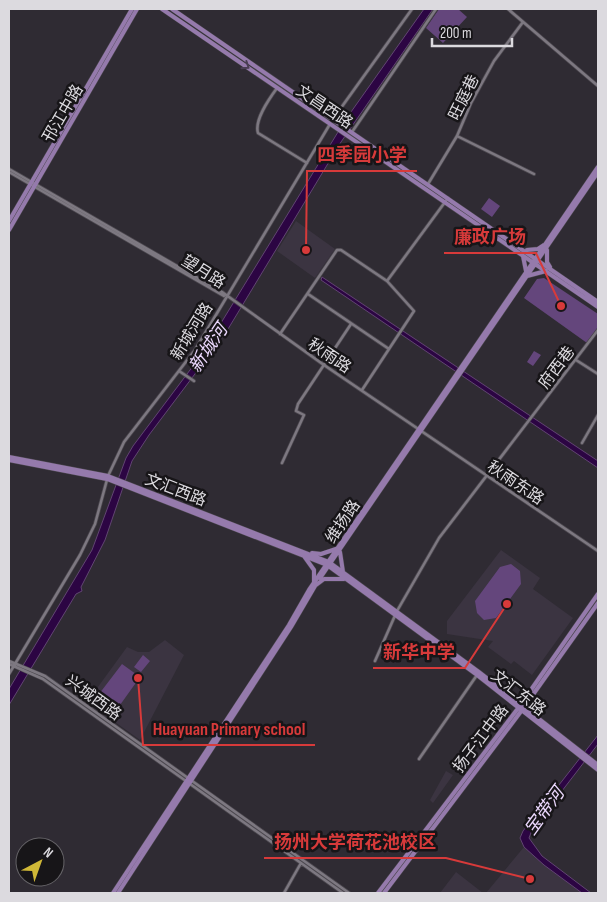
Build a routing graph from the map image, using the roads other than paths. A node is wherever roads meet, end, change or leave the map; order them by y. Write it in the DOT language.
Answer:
graph roads {
  1 [pos="132,9"];
  2 [pos="137,9"];
  3 [pos="162,9"];
  4 [pos="172,9"];
  5 [pos="412,9"];
  6 [pos="436,9"];
  7 [pos="508,9"];
  8 [pos="523,22"];
  9 [pos="598,86"];
  10 [pos="277,88"];
  11 [pos="333,120"];
  12 [pos="330,124"];
  13 [pos="352,131"];
  14 [pos="457,136"];
  15 [pos="307,163"];
  16 [pos="598,167"];
  17 [pos="9,171"];
  18 [pos="598,172"];
  19 [pos="534,174"];
  20 [pos="428,184"];
  21 [pos="33,185"];
  22 [pos="446,200"];
  23 [pos="9,221"];
  24 [pos="9,230"];
  25 [pos="546,245"];
  26 [pos="525,250"];
  27 [pos="522,254"];
  28 [pos="536,261"];
  29 [pos="551,268"];
  30 [pos="546,271"];
  31 [pos="526,274"];
  32 [pos="387,281"];
  33 [pos="308,294"];
  34 [pos="226,297"];
  35 [pos="598,302"];
  36 [pos="598,307"];
  37 [pos="351,324"];
  38 [pos="598,330"];
  39 [pos="280,334"];
  40 [pos="389,350"];
  41 [pos="576,360"];
  42 [pos="324,365"];
  43 [pos="179,371"];
  44 [pos="598,374"];
  45 [pos="194,381"];
  46 [pos="362,390"];
  47 [pos="598,415"];
  48 [pos="421,429"];
  49 [pos="582,443"];
  50 [pos="9,458"];
  51 [pos="282,463"];
  52 [pos="488,477"];
  53 [pos="108,478"];
  54 [pos="126,485"];
  55 [pos="340,548"];
  56 [pos="598,551"];
  57 [pos="301,553"];
  58 [pos="310,553"];
  59 [pos="329,564"];
  60 [pos="343,572"];
  61 [pos="347,579"];
  62 [pos="315,584"];
  63 [pos="598,594"];
  64 [pos="598,603"];
  65 [pos="396,612"];
  66 [pos="375,661"];
  67 [pos="9,662"];
  68 [pos="15,664"];
  69 [pos="9,674"];
  70 [pos="477,675"];
  71 [pos="522,707"];
  72 [pos="419,759"];
  73 [pos="597,766"];
  74 [pos="188,780"];
  75 [pos="300,863"];
  76 [pos="113,893"];
  77 [pos="118,893"];
  78 [pos="284,893"];
  79 [pos="343,893"];
  80 [pos="349,893"];
  81 [pos="378,893"];
  82 [pos="384,893"];
  1 -- 21 [label="main road, 邗江中路"];
  2 -- 21 [label="main road, 邗江中路"];
  3 -- 10 [label="main road, 文昌西路, one-way"];
  4 -- 11 [label="main road, 文昌西路"];
  5 -- 11 [label="street, 新城河路"];
  6 -- 13 [label="street"];
  7 -- 8 [label="street"];
  8 -- 9 [label="street"];
  8 -- 14 [label="street, 旺庭巷"];
  10 -- 12 [label="main road, 文昌西路"];
  10 -- 15 [label="street"];
  11 -- 12 [label="street, 新城河路"];
  11 -- 13 [label="main road, 文昌西路"];
  12 -- 15 [label="street, 新城河路"];
  12 -- 22 [label="main road, 文昌西路"];
  13 -- 20 [label="main road, 文昌西路"];
  14 -- 19 [label="street"];
  14 -- 20 [label="street, 旺庭巷"];
  15 -- 34 [label="street, 新城河路"];
  16 -- 25 [label="main road, 维扬路"];
  17 -- 21 [label="street, 望月路"];
  18 -- 25 [label="main road, 维扬路"];
  20 -- 22 [label="main road, 文昌西路"];
  21 -- 23 [label="main road, 邗江中路"];
  21 -- 24 [label="main road, 邗江中路"];
  21 -- 34 [label="street, 望月路"];
  22 -- 26 [label="main road, 文昌西路"];
  22 -- 27 [label="main road, 文昌西路"];
  22 -- 32 [label="street"];
  25 -- 26 [label="main road"];
  25 -- 28 [label="main road, 维扬路"];
  25 -- 29 [label="main road"];
  26 -- 28 [label="main road, 文昌西路"];
  27 -- 28 [label="main road, 文昌西路"];
  27 -- 31 [label="main road"];
  28 -- 29 [label="main road, 文昌西路"];
  28 -- 30 [label="main road, 文昌西路"];
  28 -- 31 [label="main road, 维扬路"];
  29 -- 35 [label="main road, 文昌西路"];
  30 -- 31 [label="main road"];
  30 -- 36 [label="main road, 文昌西路"];
  31 -- 48 [label="main road, 维扬路"];
  32 -- 33 [label="street"];
  32 -- 40 [label="street"];
  33 -- 37 [label="street"];
  33 -- 39 [label="street"];
  34 -- 39 [label="street, 秋雨路"];
  34 -- 43 [label="street, 新城河路"];
  37 -- 40 [label="street"];
  37 -- 42 [label="street"];
  38 -- 41 [label="street, 府西巷"];
  39 -- 42 [label="street, 秋雨路"];
  40 -- 46 [label="street"];
  41 -- 44 [label="street"];
  41 -- 52 [label="street, 府西巷"];
  42 -- 46 [label="street, 秋雨路"];
  42 -- 51 [label="street"];
  43 -- 45 [label="street"];
  43 -- 53 [label="street, 新城河路"];
  46 -- 48 [label="street, 秋雨路"];
  47 -- 49 [label="street"];
  48 -- 52 [label="street, 秋雨东路"];
  48 -- 55 [label="main road, 维扬路"];
  50 -- 53 [label="main road, 文汇西路"];
  52 -- 56 [label="street, 秋雨东路"];
  52 -- 65 [label="street, 府西巷"];
  53 -- 54 [label="main road, 文汇西路"];
  53 -- 68 [label="street, 新城河路"];
  54 -- 57 [label="main road, 文汇西路"];
  54 -- 58 [label="main road, 文汇西路"];
  55 -- 58 [label="main road"];
  55 -- 59 [label="main road, 维扬路"];
  55 -- 60 [label="main road"];
  57 -- 59 [label="main road, 文汇西路"];
  57 -- 62 [label="main road"];
  58 -- 59 [label="main road, 文汇西路"];
  59 -- 60 [label="main road, 文汇东路"];
  59 -- 61 [label="main road, 文汇东路"];
  59 -- 62 [label="main road, 维扬路"];
  60 -- 65 [label="main road, 文汇东路"];
  61 -- 62 [label="main road"];
  61 -- 65 [label="main road, 文汇东路"];
  62 -- 74 [label="main road, 维扬路"];
  63 -- 71 [label="main road, 扬子江中路"];
  64 -- 71 [label="main road, 扬子江中路"];
  65 -- 66 [label="street, 府西巷"];
  65 -- 70 [label="main road, 文汇东路"];
  65 -- 71 [label="main road, 文汇东路"];
  67 -- 68 [label="street, 兴城西路"];
  68 -- 69 [label="street, 新城河路"];
  68 -- 74 [label="street, 兴城西路"];
  70 -- 71 [label="main road, 文汇东路"];
  70 -- 72 [label="street"];
  71 -- 73 [label="main road, 文汇东路"];
  71 -- 81 [label="main road, 扬子江中路"];
  71 -- 82 [label="main road, 扬子江中路"];
  74 -- 75 [label="street"];
  74 -- 76 [label="main road, 维扬路"];
  74 -- 77 [label="main road, 维扬路"];
  74 -- 80 [label="street"];
  75 -- 78 [label="street"];
  75 -- 79 [label="street"];
}
